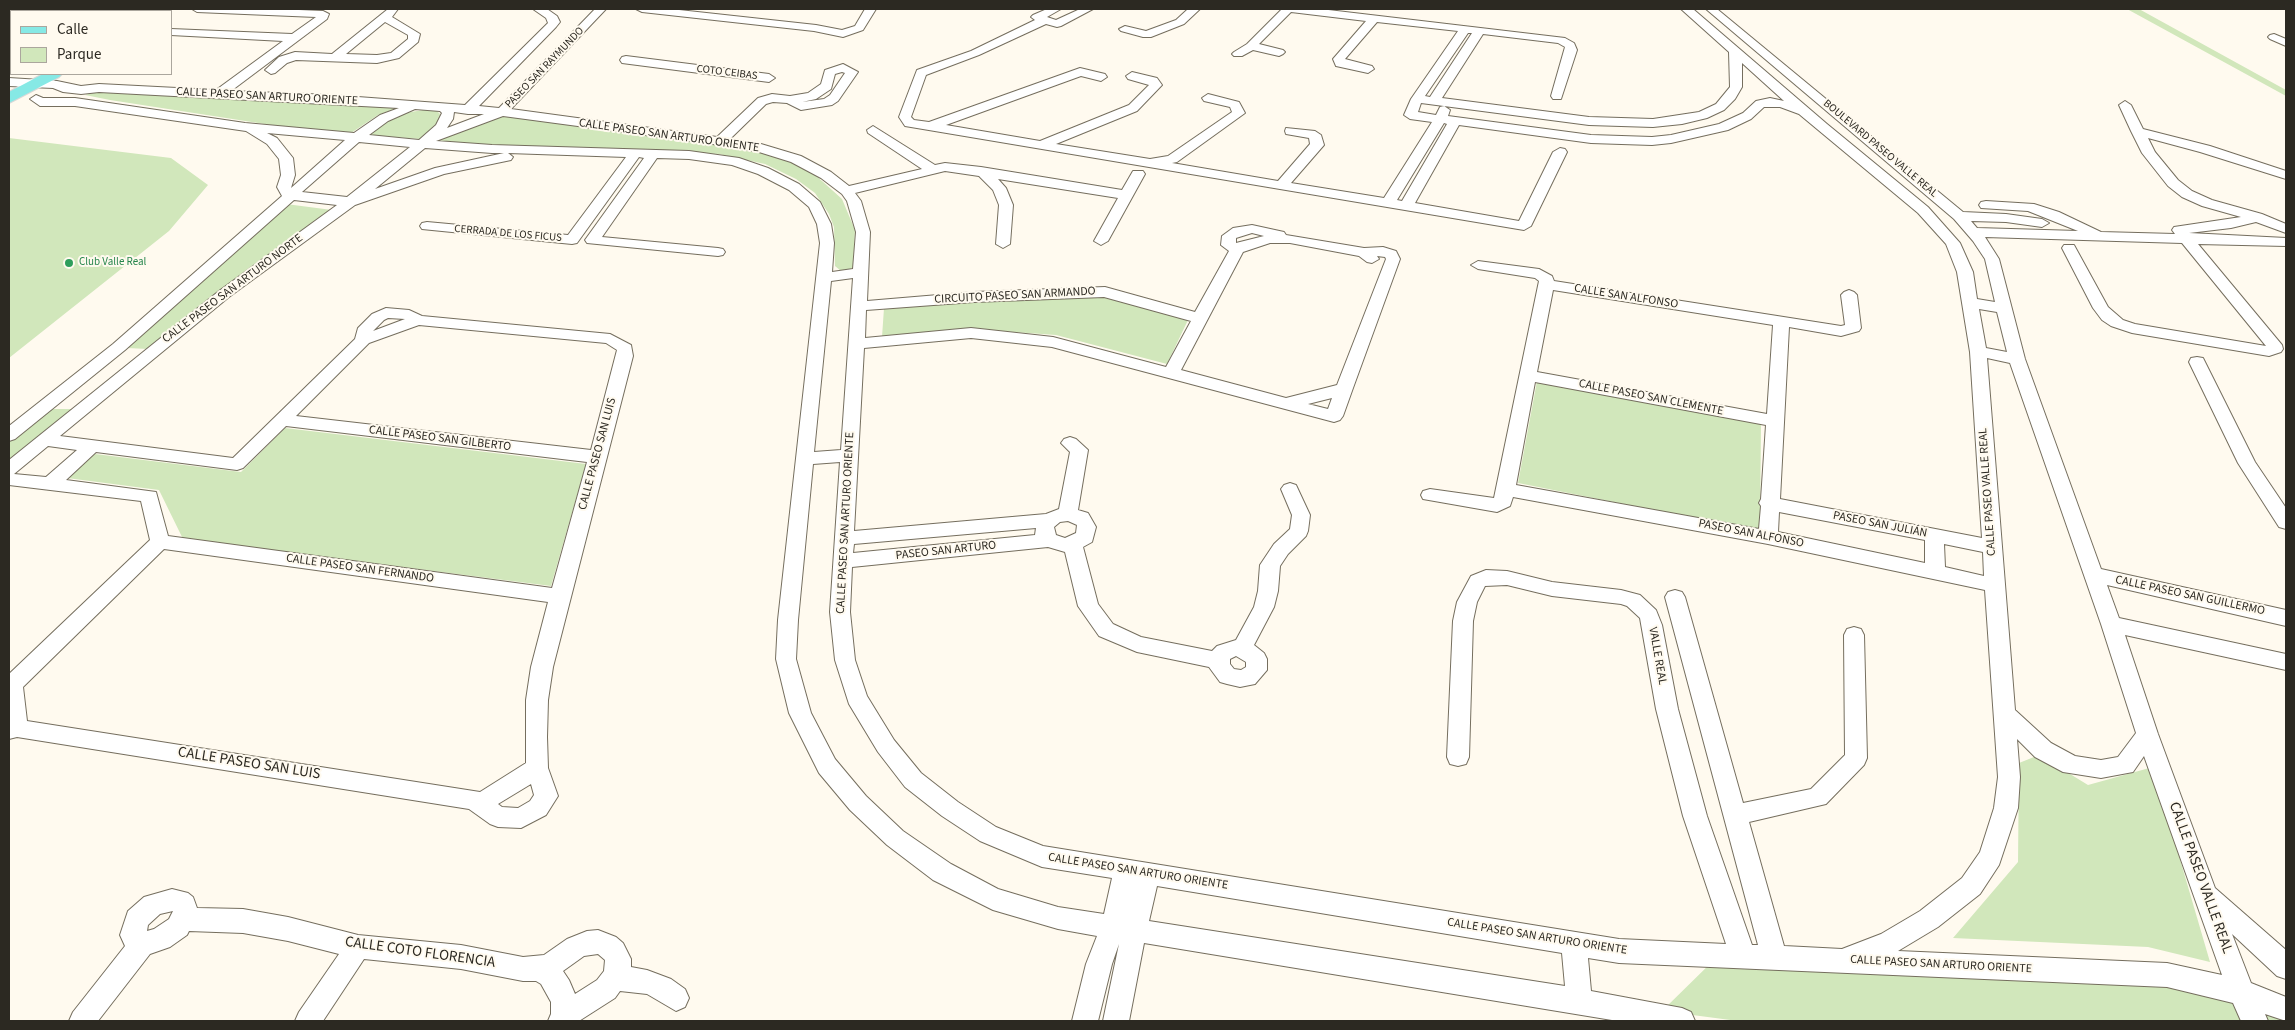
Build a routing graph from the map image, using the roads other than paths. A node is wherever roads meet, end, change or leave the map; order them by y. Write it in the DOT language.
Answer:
graph roads {
  1 [pos="197,9"];
  2 [pos="394,9"];
  3 [pos="539,9"];
  4 [pos="601,9"];
  5 [pos="642,9"];
  6 [pos="1056,9"];
  7 [pos="1088,9"];
  8 [pos="1194,9"];
  9 [pos="1288,9"];
  10 [pos="1293,9"];
  11 [pos="1687,9"];
  12 [pos="1711,9"];
  13 [pos="728,13"];
  14 [pos="867,13"];
  15 [pos="384,17"];
  16 [pos="1374,18"];
  17 [pos="1045,20"];
  18 [pos="1125,28"];
  19 [pos="1465,29"];
  20 [pos="1479,31"];
  21 [pos="172,32"];
  22 [pos="2274,37"];
  23 [pos="295,38"];
  24 [pos="2286,43"];
  25 [pos="1251,46"];
  26 [pos="1734,50"];
  27 [pos="1279,52"];
  28 [pos="1238,54"];
  29 [pos="335,58"];
  30 [pos="626,60"];
  31 [pos="1368,69"];
  32 [pos="1132,76"];
  33 [pos="1101,78"];
  34 [pos="54,80"];
  35 [pos="35,86"];
  36 [pos="95,88"];
  37 [pos="10,93"];
  38 [pos="228,94"];
  39 [pos="1557,96"];
  40 [pos="1208,98"];
  41 [pos="1417,99"];
  42 [pos="790,100"];
  43 [pos="72,102"];
  44 [pos="1440,102"];
  45 [pos="2125,105"];
  46 [pos="424,106"];
  47 [pos="444,108"];
  48 [pos="468,110"];
  49 [pos="502,112"];
  50 [pos="1805,112"];
  51 [pos="1551,116"];
  52 [pos="1440,119"];
  53 [pos="1455,121"];
  54 [pos="1590,121"];
  55 [pos="1849,123"];
  56 [pos="245,127"];
  57 [pos="930,127"];
  58 [pos="1822,127"];
  59 [pos="873,130"];
  60 [pos="1291,131"];
  61 [pos="2138,131"];
  62 [pos="1547,133"];
  63 [pos="356,138"];
  64 [pos="1591,139"];
  65 [pos="711,140"];
  66 [pos="425,142"];
  67 [pos="1040,145"];
  68 [pos="557,151"];
  69 [pos="1560,152"];
  70 [pos="644,154"];
  71 [pos="1172,159"];
  72 [pos="931,168"];
  73 [pos="1142,168"];
  74 [pos="975,170"];
  75 [pos="1210,174"];
  76 [pos="2286,176"];
  77 [pos="1020,177"];
  78 [pos="1281,186"];
  79 [pos="1128,195"];
  80 [pos="288,196"];
  81 [pos="851,196"];
  82 [pos="1003,196"];
  83 [pos="350,202"];
  84 [pos="1388,203"];
  85 [pos="2207,203"];
  86 [pos="1944,204"];
  87 [pos="1406,206"];
  88 [pos="1959,216"];
  89 [pos="2257,217"];
  90 [pos="2231,224"];
  91 [pos="2079,225"];
  92 [pos="427,226"];
  93 [pos="1973,232"];
  94 [pos="2183,235"];
  95 [pos="2285,235"];
  96 [pos="2102,237"];
  97 [pos="1101,241"];
  98 [pos="1003,244"];
  99 [pos="2069,248"];
  100 [pos="718,252"];
  101 [pos="1478,265"];
  102 [pos="1965,272"];
  103 [pos="860,273"];
  104 [pos="824,277"];
  105 [pos="1998,277"];
  106 [pos="1546,284"];
  107 [pos="1849,295"];
  108 [pos="858,306"];
  109 [pos="1971,307"];
  110 [pos="2006,313"];
  111 [pos="1198,318"];
  112 [pos="1781,322"];
  113 [pos="856,344"];
  114 [pos="1978,352"];
  115 [pos="105,358"];
  116 [pos="2017,359"];
  117 [pos="2197,362"];
  118 [pos="1171,373"];
  119 [pos="1528,375"];
  120 [pos="1345,388"];
  121 [pos="1285,403"];
  122 [pos="82,408"];
  123 [pos="282,420"];
  124 [pos="1774,421"];
  125 [pos="9,435"];
  126 [pos="44,440"];
  127 [pos="1070,442"];
  128 [pos="92,446"];
  129 [pos="850,455"];
  130 [pos="598,457"];
  131 [pos="805,460"];
  132 [pos="9,469"];
  133 [pos="9,480"];
  134 [pos="50,484"];
  135 [pos="1290,489"];
  136 [pos="1506,489"];
  137 [pos="1430,495"];
  138 [pos="1768,504"];
  139 [pos="1068,514"];
  140 [pos="1049,520"];
  141 [pos="2286,522"];
  142 [pos="1934,536"];
  143 [pos="1768,537"];
  144 [pos="846,538"];
  145 [pos="1049,540"];
  146 [pos="160,542"];
  147 [pos="1073,544"];
  148 [pos="1992,548"];
  149 [pos="844,561"];
  150 [pos="1935,572"];
  151 [pos="2094,575"];
  152 [pos="1995,585"];
  153 [pos="560,596"];
  154 [pos="1676,597"];
  155 [pos="2286,618"];
  156 [pos="2111,624"];
  157 [pos="1854,635"];
  158 [pos="1242,648"];
  159 [pos="1218,661"];
  160 [pos="2286,662"];
  161 [pos="10,686"];
  162 [pos="2005,714"];
  163 [pos="13,729"];
  164 [pos="2147,734"];
  165 [pos="1458,757"];
  166 [pos="537,768"];
  167 [pos="480,804"];
  168 [pos="1735,815"];
  169 [pos="1137,872"];
  170 [pos="2207,895"];
  171 [pos="183,919"];
  172 [pos="1125,928"];
  173 [pos="143,943"];
  174 [pos="1574,944"];
  175 [pos="358,947"];
  176 [pos="1743,956"];
  177 [pos="1774,957"];
  178 [pos="1843,961"];
  179 [pos="2286,967"];
  180 [pos="538,970"];
  181 [pos="614,979"];
  182 [pos="2241,992"];
  183 [pos="676,998"];
  184 [pos="1579,1002"];
  185 [pos="2286,1010"];
  186 [pos="563,1019"];
  187 [pos="82,1021"];
  188 [pos="308,1021"];
  189 [pos="1085,1021"];
  190 [pos="1116,1021"];
  191 [pos="1682,1021"];
  192 [pos="2255,1021"];
  1 -- 23 [label="street"];
  2 -- 15 [label="street"];
  3 -- 48 [label="street"];
  4 -- 49 [label="street, PASEO SAN RAYMUNDO"];
  5 -- 13 [label="street"];
  6 -- 17 [label="street"];
  7 -- 17 [label="street"];
  8 -- 18 [label="street"];
  9 -- 25 [label="street"];
  10 -- 16 [label="street"];
  11 -- 26 [label="street, BOULEVARD PASEO VALLE REAL"];
  12 -- 55 [label="street, BOULEVARD PASEO VALLE REAL"];
  13 -- 14 [label="street"];
  15 -- 29 [label="street"];
  15 -- 29 [label="street"];
  16 -- 19 [label="street"];
  16 -- 31 [label="street"];
  17 -- 57 [label="street"];
  19 -- 20 [label="street"];
  19 -- 41 [label="street"];
  20 -- 39 [label="street"];
  20 -- 44 [label="street"];
  21 -- 23 [label="street"];
  22 -- 24 [label="street"];
  23 -- 38 [label="street"];
  25 -- 27 [label="street"];
  25 -- 28 [label="street"];
  26 -- 50 [label="street, BOULEVARD PASEO VALLE REAL"];
  26 -- 54 [label="street"];
  29 -- 38 [label="street"];
  30 -- 65 [label="street, COTO CEIBAS"];
  32 -- 67 [label="street"];
  33 -- 57 [label="street"];
  34 -- 35 [label="main road"];
  34 -- 36 [label="street, CALLE PASEO SAN ARTURO ORIENTE"];
  35 -- 37 [label="main road"];
  35 -- 37 [label="main road"];
  35 -- 43 [label="street, CALLE PASEO SAN ARTURO ORIENTE"];
  36 -- 38 [label="street, CALLE PASEO SAN ARTURO ORIENTE"];
  36 -- 43 [label="street"];
  38 -- 46 [label="street, CALLE PASEO SAN ARTURO ORIENTE"];
  40 -- 71 [label="street"];
  41 -- 44 [label="street"];
  41 -- 52 [label="street"];
  42 -- 42 [label="street, COTO CEIBAS"];
  42 -- 65 [label="street, COTO CEIBAS"];
  43 -- 56 [label="street, CALLE PASEO SAN ARTURO ORIENTE"];
  44 -- 51 [label="street"];
  44 -- 52 [label="street"];
  45 -- 61 [label="street"];
  46 -- 47 [label="street, CALLE PASEO SAN ARTURO ORIENTE"];
  46 -- 63 [label="street, CALLE PASEO SAN ARTURO NORTE"];
  47 -- 48 [label="street, CALLE PASEO SAN ARTURO ORIENTE"];
  47 -- 66 [label="street, CALLE PASEO SAN ARTURO NORTE"];
  48 -- 49 [label="street, CALLE PASEO SAN ARTURO ORIENTE"];
  49 -- 65 [label="street, CALLE PASEO SAN ARTURO ORIENTE"];
  49 -- 66 [label="street, PASEO SAN RAYMUNDO"];
  50 -- 58 [label="street, BOULEVARD PASEO VALLE REAL"];
  50 -- 64 [label="street"];
  51 -- 54 [label="street"];
  51 -- 62 [label="street"];
  52 -- 53 [label="street"];
  52 -- 84 [label="street"];
  53 -- 62 [label="street"];
  53 -- 87 [label="street"];
  54 -- 64 [label="street"];
  55 -- 58 [label="street"];
  55 -- 86 [label="street, BOULEVARD PASEO VALLE REAL"];
  56 -- 63 [label="street, CALLE PASEO SAN ARTURO ORIENTE"];
  56 -- 80 [label="street, CALLE PASEO SAN ARTURO ORIENTE"];
  57 -- 67 [label="street"];
  58 -- 102 [label="street, BOULEVARD PASEO VALLE REAL"];
  59 -- 72 [label="street"];
  60 -- 78 [label="street"];
  61 -- 76 [label="street"];
  61 -- 85 [label="street"];
  62 -- 64 [label="street"];
  63 -- 66 [label="street, CALLE PASEO SAN ARTURO ORIENTE"];
  63 -- 80 [label="street, CALLE PASEO SAN ARTURO NORTE"];
  65 -- 81 [label="street, CALLE PASEO SAN ARTURO ORIENTE"];
  66 -- 68 [label="street, CALLE PASEO SAN ARTURO ORIENTE"];
  66 -- 83 [label="street, CALLE PASEO SAN ARTURO NORTE"];
  67 -- 73 [label="street"];
  68 -- 70 [label="street, CALLE PASEO SAN ARTURO ORIENTE"];
  68 -- 83 [label="street, CALLE PASEO SAN ARTURO ORIENTE"];
  69 -- 87 [label="street"];
  70 -- 92 [label="street, CERRADA DE LOS FICUS"];
  70 -- 100 [label="street"];
  70 -- 104 [label="street, CALLE PASEO SAN ARTURO ORIENTE"];
  71 -- 73 [label="street"];
  71 -- 75 [label="street"];
  72 -- 74 [label="street"];
  72 -- 81 [label="street"];
  73 -- 75 [label="street"];
  73 -- 79 [label="street"];
  74 -- 77 [label="street"];
  74 -- 81 [label="street"];
  74 -- 82 [label="street"];
  75 -- 78 [label="street"];
  77 -- 79 [label="street"];
  77 -- 82 [label="street"];
  78 -- 84 [label="street"];
  79 -- 97 [label="street"];
  80 -- 83 [label="street"];
  80 -- 115 [label="street, CALLE PASEO SAN ARTURO NORTE"];
  81 -- 103 [label="street, CALLE PASEO SAN ARTURO ORIENTE"];
  82 -- 98 [label="street"];
  83 -- 122 [label="street, CALLE PASEO SAN ARTURO NORTE"];
  84 -- 87 [label="street"];
  85 -- 89 [label="street"];
  85 -- 90 [label="street"];
  86 -- 88 [label="street, BOULEVARD PASEO VALLE REAL"];
  86 -- 91 [label="street"];
  88 -- 91 [label="street"];
  88 -- 93 [label="street, BOULEVARD PASEO VALLE REAL"];
  89 -- 90 [label="street"];
  89 -- 95 [label="street"];
  90 -- 94 [label="street"];
  91 -- 94 [label="street"];
  91 -- 96 [label="street"];
  93 -- 96 [label="street"];
  93 -- 105 [label="street, BOULEVARD PASEO VALLE REAL"];
  94 -- 95 [label="street"];
  94 -- 96 [label="street"];
  94 -- 99 [label="street"];
  101 -- 106 [label="street, CALLE SAN ALFONSO"];
  102 -- 105 [label="street"];
  102 -- 109 [label="street, CALLE PASEO VALLE REAL"];
  103 -- 104 [label="street"];
  103 -- 108 [label="street, CALLE PASEO SAN ARTURO ORIENTE"];
  104 -- 131 [label="street, CALLE PASEO SAN ARTURO ORIENTE"];
  105 -- 110 [label="street, BOULEVARD PASEO VALLE REAL"];
  106 -- 112 [label="street, CALLE SAN ALFONSO"];
  106 -- 119 [label="street"];
  107 -- 112 [label="street, CALLE SAN ALFONSO"];
  108 -- 111 [label="street, CIRCUITO PASEO SAN ARMANDO"];
  108 -- 113 [label="street, CALLE PASEO SAN ARTURO ORIENTE"];
  109 -- 110 [label="street"];
  109 -- 114 [label="street, CALLE PASEO VALLE REAL"];
  110 -- 116 [label="street, CALLE PASEO VALLE REAL"];
  111 -- 118 [label="street"];
  111 -- 120 [label="street"];
  112 -- 124 [label="street"];
  113 -- 118 [label="street"];
  113 -- 129 [label="street, CALLE PASEO SAN ARTURO ORIENTE"];
  114 -- 116 [label="street"];
  114 -- 148 [label="street, CALLE PASEO VALLE REAL"];
  115 -- 122 [label="street"];
  115 -- 125 [label="street, CALLE PASEO SAN ARTURO NORTE"];
  116 -- 151 [label="street, CALLE PASEO VALLE REAL"];
  117 -- 141 [label="street"];
  118 -- 121 [label="street"];
  119 -- 124 [label="street, CALLE PASEO SAN CLEMENTE"];
  119 -- 136 [label="street"];
  120 -- 121 [label="street"];
  120 -- 121 [label="street"];
  122 -- 126 [label="street, CALLE PASEO SAN ARTURO NORTE"];
  123 -- 128 [label="street, CALLE PASEO SAN LUIS"];
  123 -- 130 [label="street, CALLE PASEO SAN GILBERTO"];
  123 -- 130 [label="street, CALLE PASEO SAN LUIS"];
  124 -- 138 [label="street"];
  126 -- 128 [label="street, CALLE PASEO SAN LUIS"];
  126 -- 132 [label="street, CALLE PASEO SAN ARTURO NORTE"];
  127 -- 139 [label="street"];
  128 -- 134 [label="street"];
  129 -- 131 [label="street"];
  129 -- 144 [label="street, CALLE PASEO SAN ARTURO ORIENTE"];
  130 -- 153 [label="street, CALLE PASEO SAN LUIS"];
  131 -- 172 [label="street, CALLE PASEO SAN ARTURO ORIENTE"];
  133 -- 134 [label="street"];
  134 -- 146 [label="street"];
  135 -- 158 [label="street"];
  136 -- 137 [label="street"];
  136 -- 143 [label="street, PASEO SAN ALFONSO"];
  138 -- 142 [label="street, PASEO SAN JULIÁN"];
  138 -- 143 [label="street"];
  139 -- 140 [label="street"];
  139 -- 147 [label="street"];
  140 -- 144 [label="street"];
  140 -- 145 [label="street"];
  142 -- 148 [label="street, PASEO SAN JULIÁN"];
  142 -- 150 [label="street"];
  143 -- 150 [label="street, PASEO SAN ALFONSO"];
  144 -- 149 [label="street, CALLE PASEO SAN ARTURO ORIENTE"];
  145 -- 147 [label="street"];
  145 -- 149 [label="street, PASEO SAN ARTURO"];
  146 -- 153 [label="street, CALLE PASEO SAN FERNANDO"];
  146 -- 161 [label="street, CALLE PASEO SAN LUIS"];
  147 -- 159 [label="street"];
  148 -- 152 [label="street, CALLE PASEO VALLE REAL"];
  149 -- 169 [label="street, CALLE PASEO SAN ARTURO ORIENTE"];
  150 -- 152 [label="street, PASEO SAN ALFONSO"];
  151 -- 155 [label="street, CALLE PASEO SAN GUILLERMO"];
  151 -- 156 [label="street, CALLE PASEO VALLE REAL"];
  152 -- 162 [label="street, CALLE PASEO VALLE REAL"];
  153 -- 166 [label="street, CALLE PASEO SAN LUIS"];
  154 -- 168 [label="street"];
  156 -- 160 [label="street"];
  156 -- 164 [label="street, CALLE PASEO VALLE REAL"];
  157 -- 168 [label="street"];
  158 -- 159 [label="street"];
  158 -- 159 [label="street"];
  161 -- 163 [label="street, CALLE PASEO SAN LUIS"];
  162 -- 164 [label="street"];
  162 -- 178 [label="street, CALLE PASEO VALLE REAL"];
  163 -- 167 [label="street, CALLE PASEO SAN LUIS"];
  164 -- 170 [label="street, CALLE PASEO VALLE REAL"];
  165 -- 176 [label="street, VALLE REAL"];
  166 -- 167 [label="street"];
  166 -- 167 [label="street, CALLE PASEO SAN LUIS"];
  168 -- 177 [label="street"];
  169 -- 172 [label="street"];
  169 -- 174 [label="street, CALLE PASEO SAN ARTURO ORIENTE"];
  170 -- 179 [label="street"];
  170 -- 182 [label="street, CALLE PASEO VALLE REAL"];
  171 -- 173 [label="street"];
  171 -- 173 [label="street"];
  171 -- 175 [label="street, CALLE COTO FLORENCIA"];
  172 -- 184 [label="street, CALLE PASEO SAN ARTURO ORIENTE"];
  172 -- 189 [label="street"];
  172 -- 190 [label="street"];
  173 -- 187 [label="street"];
  174 -- 176 [label="street, CALLE PASEO SAN ARTURO ORIENTE"];
  174 -- 184 [label="street"];
  175 -- 180 [label="street, CALLE COTO FLORENCIA"];
  175 -- 188 [label="street"];
  176 -- 177 [label="street, CALLE PASEO SAN ARTURO ORIENTE"];
  177 -- 178 [label="street, CALLE PASEO SAN ARTURO ORIENTE"];
  178 -- 182 [label="street, CALLE PASEO SAN ARTURO ORIENTE"];
  180 -- 181 [label="street"];
  180 -- 186 [label="street"];
  181 -- 183 [label="street"];
  181 -- 186 [label="street"];
  182 -- 185 [label="street"];
  182 -- 192 [label="street, CALLE PASEO VALLE REAL"];
  184 -- 191 [label="street, CALLE PASEO SAN ARTURO ORIENTE"];
}
